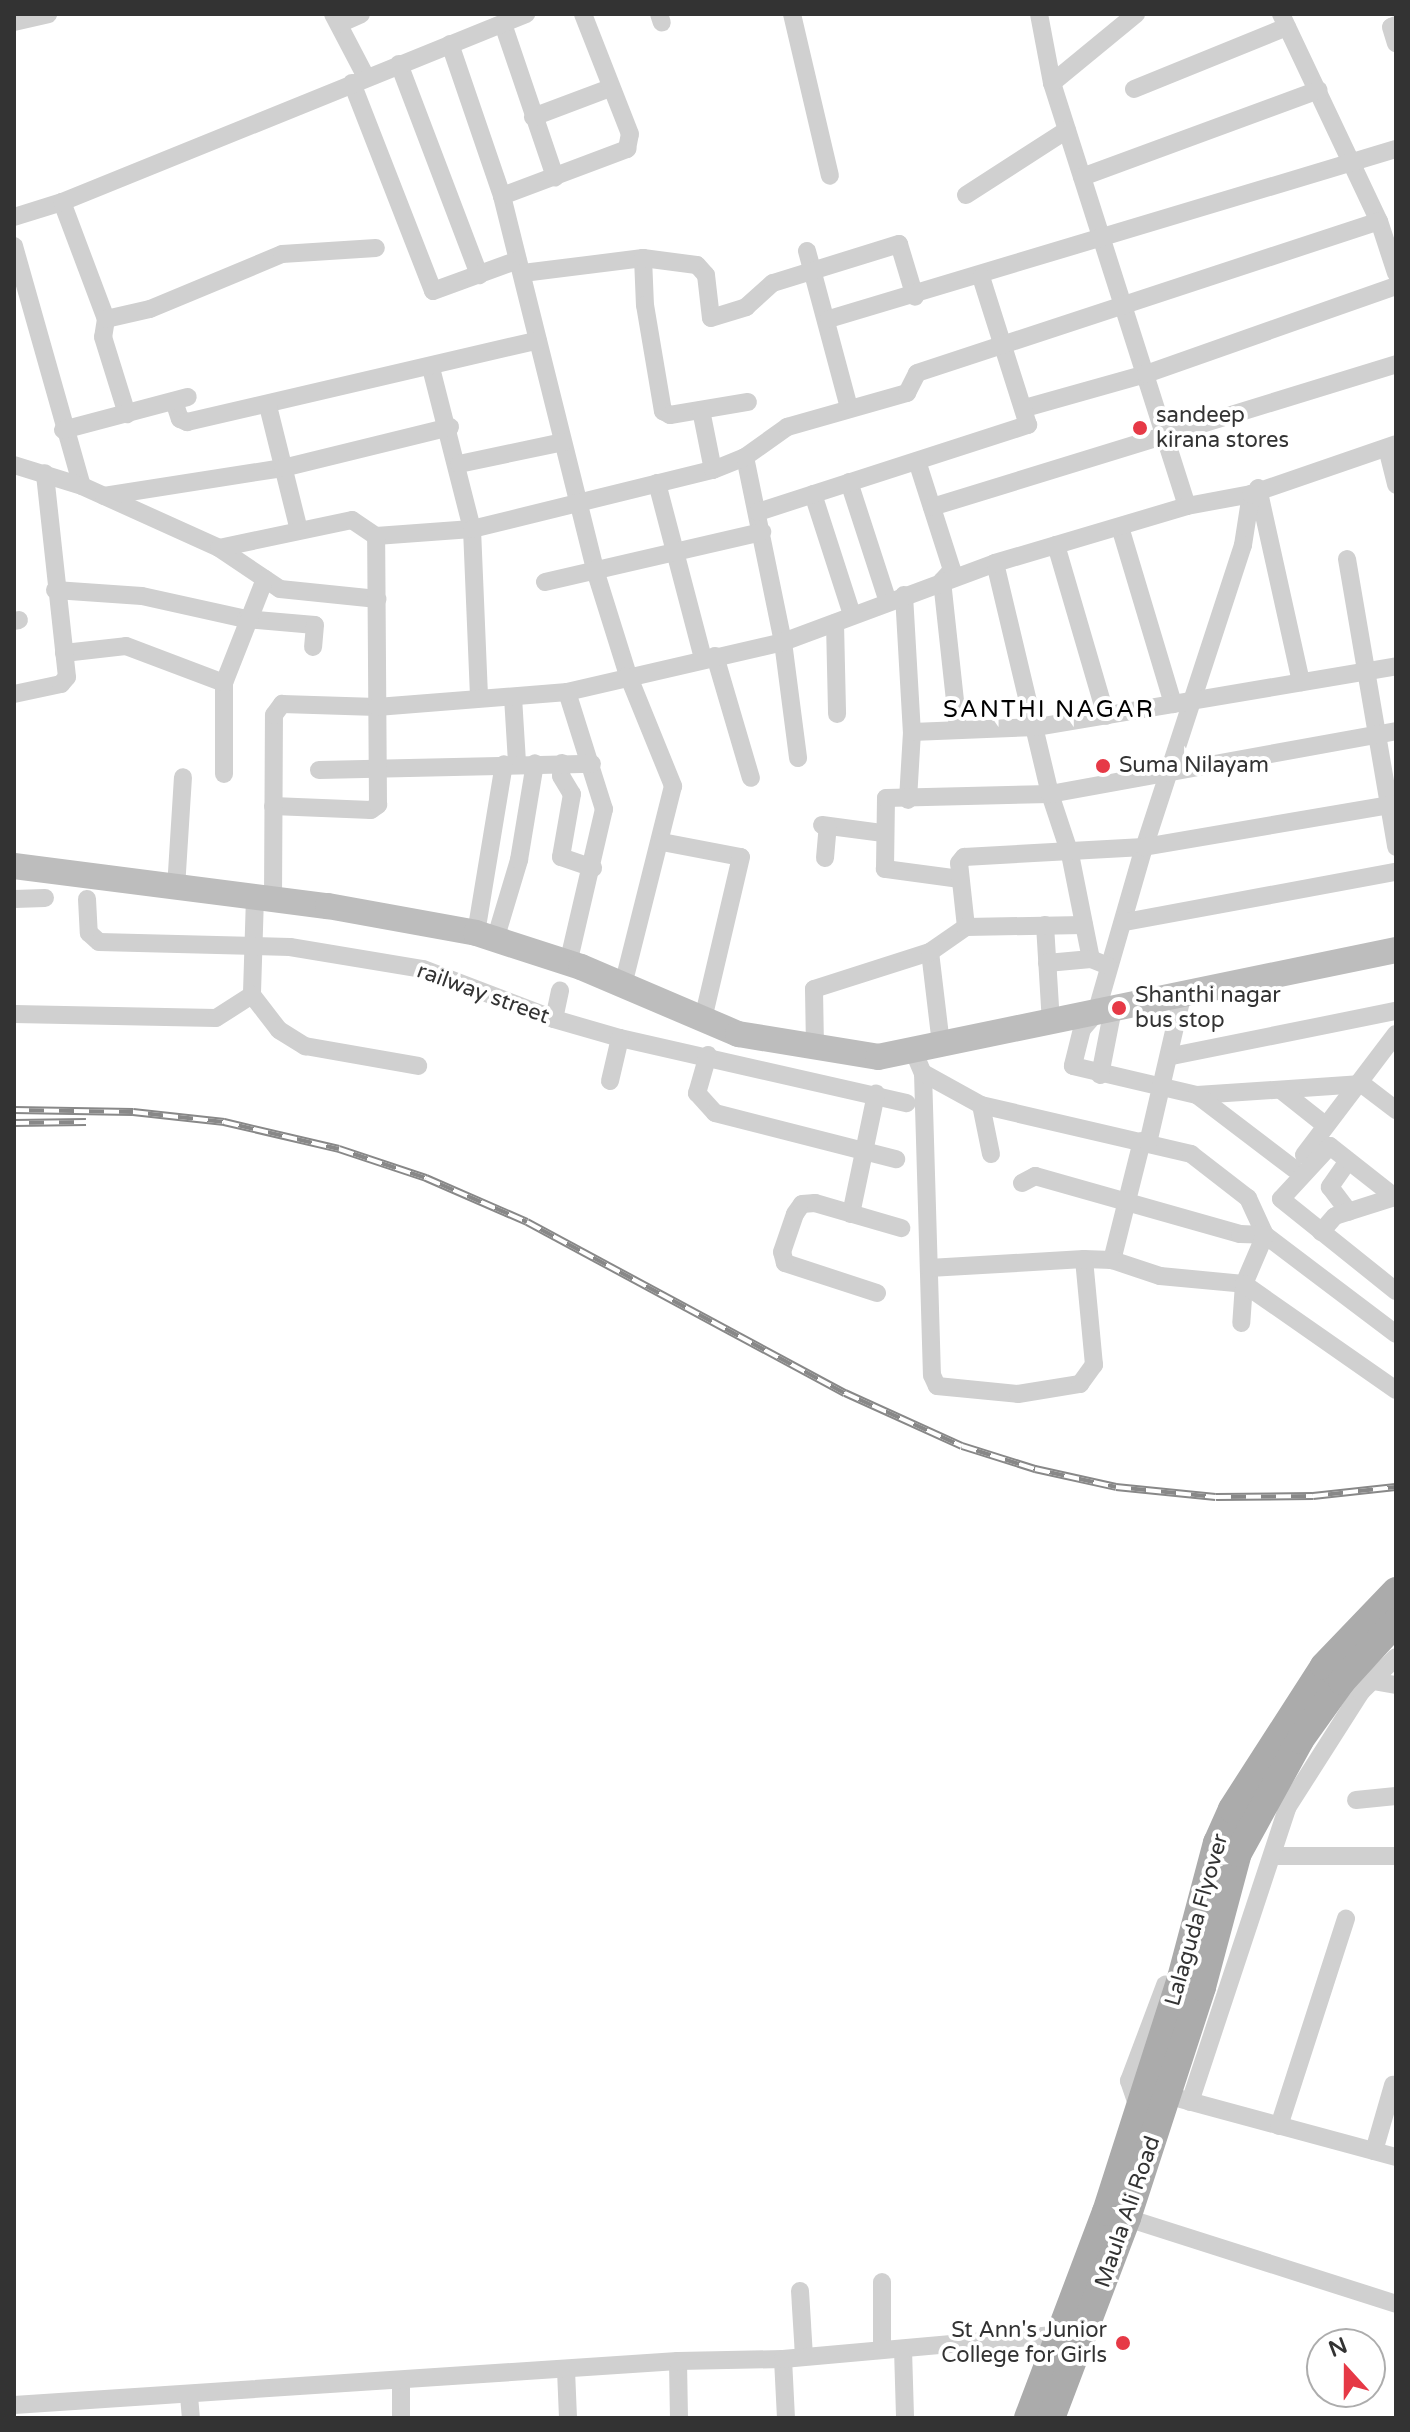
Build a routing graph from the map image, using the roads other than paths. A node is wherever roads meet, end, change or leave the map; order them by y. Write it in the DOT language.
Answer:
graph roads {
  1 [pos="48,14"];
  2 [pos="361,14"];
  3 [pos="524,14"];
  4 [pos="583,14"];
  5 [pos="792,14"];
  6 [pos="1039,14"];
  7 [pos="1136,14"];
  8 [pos="336,19"];
  9 [pos="1284,21"];
  10 [pos="14,22"];
  11 [pos="503,24"];
  12 [pos="1396,25"];
  13 [pos="1396,43"];
  14 [pos="450,44"];
  15 [pos="399,64"];
  16 [pos="359,80"];
  17 [pos="1052,83"];
  18 [pos="610,88"];
  19 [pos="1134,89"];
  20 [pos="1318,90"];
  21 [pos="533,117"];
  22 [pos="1067,130"];
  23 [pos="1396,149"];
  24 [pos="1350,163"];
  25 [pos="830,176"];
  26 [pos="555,177"];
  27 [pos="1082,177"];
  28 [pos="966,195"];
  29 [pos="502,196"];
  30 [pos="62,202"];
  31 [pos="14,217"];
  32 [pos="1379,221"];
  33 [pos="1104,240"];
  34 [pos="14,246"];
  35 [pos="376,248"];
  36 [pos="643,258"];
  37 [pos="810,260"];
  38 [pos="520,266"];
  39 [pos="1396,273"];
  40 [pos="479,275"];
  41 [pos="981,277"];
  42 [pos="1396,286"];
  43 [pos="915,297"];
  44 [pos="1123,305"];
  45 [pos="106,319"];
  46 [pos="829,319"];
  47 [pos="538,340"];
  48 [pos="1001,343"];
  49 [pos="1396,364"];
  50 [pos="431,368"];
  51 [pos="1146,374"];
  52 [pos="748,402"];
  53 [pos="268,406"];
  54 [pos="849,408"];
  55 [pos="1025,408"];
  56 [pos="701,410"];
  57 [pos="127,414"];
  58 [pos="450,427"];
  59 [pos="63,430"];
  60 [pos="1165,434"];
  61 [pos="563,442"];
  62 [pos="1391,446"];
  63 [pos="745,457"];
  64 [pos="917,461"];
  65 [pos="459,464"];
  66 [pos="14,465"];
  67 [pos="283,468"];
  68 [pos="713,470"];
  69 [pos="45,473"];
  70 [pos="849,482"];
  71 [pos="657,483"];
  72 [pos="1396,485"];
  73 [pos="82,486"];
  74 [pos="1255,491"];
  75 [pos="813,494"];
  76 [pos="104,496"];
  77 [pos="578,503"];
  78 [pos="1187,506"];
  79 [pos="932,507"];
  80 [pos="758,512"];
  81 [pos="1120,527"];
  82 [pos="472,529"];
  83 [pos="299,530"];
  84 [pos="762,532"];
  85 [pos="376,536"];
  86 [pos="1056,545"];
  87 [pos="219,548"];
  88 [pos="674,550"];
  89 [pos="1347,559"];
  90 [pos="995,563"];
  91 [pos="595,570"];
  92 [pos="265,579"];
  93 [pos="942,581"];
  94 [pos="545,582"];
  95 [pos="55,590"];
  96 [pos="896,598"];
  97 [pos="377,599"];
  98 [pos="246,619"];
  99 [pos="844,619"];
  100 [pos="783,642"];
  101 [pos="313,647"];
  102 [pos="64,653"];
  103 [pos="709,657"];
  104 [pos="1396,666"];
  105 [pos="1363,672"];
  106 [pos="628,675"];
  107 [pos="1301,682"];
  108 [pos="224,683"];
  109 [pos="567,692"];
  110 [pos="14,694"];
  111 [pos="513,697"];
  112 [pos="479,698"];
  113 [pos="1182,702"];
  114 [pos="377,707"];
  115 [pos="837,714"];
  116 [pos="1106,716"];
  117 [pos="1037,727"];
  118 [pos="958,729"];
  119 [pos="1396,731"];
  120 [pos="912,732"];
  121 [pos="1374,734"];
  122 [pos="798,758"];
  123 [pos="519,763"];
  124 [pos="562,763"];
  125 [pos="592,764"];
  126 [pos="377,769"];
  127 [pos="319,770"];
  128 [pos="1170,770"];
  129 [pos="224,774"];
  130 [pos="183,777"];
  131 [pos="751,778"];
  132 [pos="1050,794"];
  133 [pos="908,800"];
  134 [pos="1392,805"];
  135 [pos="273,806"];
  136 [pos="883,833"];
  137 [pos="662,842"];
  138 [pos="1144,847"];
  139 [pos="1396,847"];
  140 [pos="1070,854"];
  141 [pos="825,858"];
  142 [pos="14,866"];
  143 [pos="593,868"];
  144 [pos="1396,872"];
  145 [pos="960,879"];
  146 [pos="176,888"];
  147 [pos="45,898"];
  148 [pos="264,898"];
  149 [pos="14,899"];
  150 [pos="87,899"];
  151 [pos="1125,922"];
  152 [pos="1045,925"];
  153 [pos="1084,925"];
  154 [pos="966,927"];
  155 [pos="485,936"];
  156 [pos="251,945"];
  157 [pos="1396,950"];
  158 [pos="930,952"];
  159 [pos="1100,962"];
  160 [pos="1047,963"];
  161 [pos="568,964"];
  162 [pos="623,985"];
  163 [pos="560,991"];
  164 [pos="1183,993"];
  165 [pos="252,995"];
  166 [pos="1105,1011"];
  167 [pos="1396,1011"];
  168 [pos="14,1014"];
  169 [pos="554,1019"];
  170 [pos="703,1019"];
  171 [pos="1051,1022"];
  172 [pos="1396,1034"];
  173 [pos="620,1038"];
  174 [pos="941,1044"];
  175 [pos="815,1047"];
  176 [pos="708,1055"];
  177 [pos="1172,1056"];
  178 [pos="918,1062"];
  179 [pos="418,1066"];
  180 [pos="1100,1075"];
  181 [pos="610,1081"];
  182 [pos="1362,1084"];
  183 [pos="1162,1087"];
  184 [pos="1282,1091"];
  185 [pos="876,1094"];
  186 [pos="1197,1095"];
  187 [pos="907,1103"];
  188 [pos="981,1105"];
  189 [pos="1396,1110"];
  190 [pos="1325,1125"];
  191 [pos="1145,1142"];
  192 [pos="864,1151"];
  193 [pos="991,1154"];
  194 [pos="896,1159"];
  195 [pos="1348,1161"];
  196 [pos="1294,1169"];
  197 [pos="1022,1183"];
  198 [pos="1395,1198"];
  199 [pos="1125,1199"];
  200 [pos="1349,1212"];
  201 [pos="851,1214"];
  202 [pos="1260,1226"];
  203 [pos="901,1228"];
  204 [pos="1321,1232"];
  205 [pos="1084,1259"];
  206 [pos="1112,1260"];
  207 [pos="929,1268"];
  208 [pos="1244,1284"];
  209 [pos="1396,1291"];
  210 [pos="877,1293"];
  211 [pos="1241,1323"];
  212 [pos="1396,1334"];
  213 [pos="1396,1390"];
  214 [pos="1396,1591"];
  215 [pos="1396,1622"];
  216 [pos="1396,1657"];
  217 [pos="1373,1681"];
  218 [pos="1396,1685"];
  219 [pos="1302,1785"];
  220 [pos="1396,1796"];
  221 [pos="1356,1800"];
  222 [pos="1274,1856"];
  223 [pos="1396,1856"];
  224 [pos="1346,1919"];
  225 [pos="1171,2083"];
  226 [pos="1393,2085"];
  227 [pos="1139,2110"];
  228 [pos="1279,2126"];
  229 [pos="1374,2151"];
  230 [pos="1396,2157"];
  231 [pos="1127,2218"];
  232 [pos="882,2282"];
  233 [pos="800,2291"];
  234 [pos="1396,2304"];
  235 [pos="1062,2334"];
  236 [pos="882,2348"];
  237 [pos="903,2349"];
  238 [pos="804,2356"];
  239 [pos="783,2359"];
  240 [pos="678,2361"];
  241 [pos="566,2370"];
  242 [pos="401,2382"];
  243 [pos="189,2396"];
  244 [pos="14,2405"];
  245 [pos="52,2410"];
  246 [pos="191,2418"];
  247 [pos="401,2418"];
  248 [pos="568,2418"];
  249 [pos="679,2418"];
  250 [pos="786,2418"];
  251 [pos="905,2418"];
  252 [pos="1028,2418"];
  253 [pos="1051,2418"];
  1 -- 10 [label="street"];
  2 -- 8 [label="street"];
  3 -- 11 [label="street"];
  4 -- 18 [label="street"];
  5 -- 25 [label="street"];
  6 -- 17 [label="street"];
  7 -- 17 [label="street"];
  8 -- 16 [label="street"];
  9 -- 19 [label="street"];
  9 -- 20 [label="street"];
  11 -- 14 [label="street"];
  11 -- 21 [label="street"];
  12 -- 13 [label="street"];
  14 -- 15 [label="street"];
  14 -- 29 [label="street"];
  15 -- 16 [label="street"];
  15 -- 40 [label="street"];
  16 -- 30 [label="street"];
  16 -- 40 [label="street"];
  17 -- 22 [label="street"];
  18 -- 21 [label="street"];
  18 -- 26 [label="street"];
  20 -- 24 [label="street"];
  20 -- 27 [label="street"];
  21 -- 26 [label="street"];
  22 -- 27 [label="street"];
  22 -- 28 [label="street"];
  23 -- 24 [label="street"];
  24 -- 32 [label="street"];
  24 -- 33 [label="street"];
  26 -- 29 [label="street"];
  27 -- 33 [label="street"];
  29 -- 38 [label="street"];
  30 -- 31 [label="street"];
  30 -- 45 [label="street"];
  32 -- 39 [label="street"];
  32 -- 44 [label="street"];
  33 -- 41 [label="street"];
  33 -- 44 [label="street"];
  34 -- 59 [label="street"];
  35 -- 45 [label="street"];
  36 -- 37 [label="street"];
  36 -- 38 [label="street"];
  36 -- 56 [label="street"];
  37 -- 43 [label="street"];
  37 -- 46 [label="street"];
  38 -- 40 [label="street"];
  38 -- 47 [label="street"];
  41 -- 43 [label="street"];
  41 -- 48 [label="street"];
  42 -- 51 [label="street"];
  43 -- 46 [label="street"];
  44 -- 48 [label="street"];
  44 -- 51 [label="street"];
  45 -- 57 [label="street"];
  46 -- 54 [label="street"];
  47 -- 50 [label="street"];
  47 -- 61 [label="street"];
  48 -- 54 [label="street"];
  48 -- 55 [label="street"];
  49 -- 60 [label="street"];
  50 -- 53 [label="street"];
  50 -- 58 [label="street"];
  51 -- 55 [label="street"];
  51 -- 60 [label="street"];
  52 -- 56 [label="street"];
  53 -- 57 [label="street"];
  53 -- 67 [label="street"];
  54 -- 63 [label="street"];
  55 -- 64 [label="street"];
  56 -- 68 [label="street"];
  57 -- 59 [label="street"];
  58 -- 65 [label="street"];
  58 -- 67 [label="street"];
  59 -- 73 [label="street"];
  60 -- 78 [label="street"];
  60 -- 79 [label="street"];
  61 -- 65 [label="street"];
  61 -- 77 [label="street"];
  62 -- 72 [label="street"];
  62 -- 74 [label="street"];
  63 -- 68 [label="street"];
  63 -- 80 [label="street"];
  64 -- 70 [label="street"];
  64 -- 79 [label="street"];
  65 -- 82 [label="street"];
  66 -- 69 [label="street"];
  67 -- 76 [label="street"];
  67 -- 83 [label="street"];
  68 -- 71 [label="street"];
  69 -- 73 [label="street"];
  69 -- 95 [label="street"];
  70 -- 75 [label="street"];
  70 -- 96 [label="street"];
  71 -- 77 [label="street"];
  71 -- 88 [label="street"];
  73 -- 76 [label="street"];
  74 -- 78 [label="street"];
  74 -- 107 [label="street"];
  74 -- 113 [label="street"];
  75 -- 80 [label="street"];
  75 -- 99 [label="street"];
  76 -- 87 [label="street"];
  77 -- 82 [label="street"];
  77 -- 91 [label="street"];
  78 -- 81 [label="street"];
  79 -- 93 [label="street"];
  80 -- 84 [label="street"];
  81 -- 86 [label="street"];
  81 -- 113 [label="street"];
  82 -- 85 [label="street"];
  82 -- 112 [label="street"];
  83 -- 85 [label="street"];
  83 -- 87 [label="street"];
  84 -- 88 [label="street"];
  84 -- 100 [label="street"];
  85 -- 97 [label="street"];
  86 -- 90 [label="street"];
  86 -- 116 [label="street"];
  87 -- 92 [label="street"];
  88 -- 91 [label="street"];
  88 -- 103 [label="street"];
  89 -- 105 [label="street"];
  90 -- 93 [label="street"];
  90 -- 117 [label="street"];
  91 -- 94 [label="street"];
  91 -- 106 [label="street"];
  92 -- 97 [label="street"];
  92 -- 98 [label="street"];
  93 -- 96 [label="street"];
  93 -- 118 [label="street"];
  95 -- 98 [label="street"];
  95 -- 102 [label="street"];
  96 -- 99 [label="street"];
  96 -- 120 [label="street"];
  97 -- 114 [label="street"];
  98 -- 101 [label="street"];
  98 -- 108 [label="street"];
  99 -- 100 [label="street"];
  99 -- 115 [label="street"];
  100 -- 103 [label="street"];
  100 -- 122 [label="street"];
  102 -- 108 [label="street"];
  102 -- 110 [label="street"];
  103 -- 106 [label="street"];
  103 -- 131 [label="street"];
  104 -- 105 [label="street"];
  105 -- 107 [label="street"];
  105 -- 121 [label="street"];
  106 -- 109 [label="street"];
  106 -- 137 [label="street"];
  107 -- 113 [label="street"];
  108 -- 129 [label="street"];
  109 -- 111 [label="street"];
  109 -- 125 [label="street"];
  111 -- 112 [label="street"];
  111 -- 123 [label="street"];
  112 -- 114 [label="street"];
  113 -- 116 [label="street"];
  113 -- 128 [label="street"];
  114 -- 126 [label="street"];
  114 -- 135 [label="street"];
  116 -- 117 [label="street"];
  117 -- 118 [label="street"];
  117 -- 132 [label="street"];
  118 -- 120 [label="street"];
  119 -- 121 [label="street"];
  120 -- 133 [label="street"];
  121 -- 128 [label="street"];
  121 -- 134 [label="street"];
  123 -- 124 [label="street"];
  123 -- 126 [label="street"];
  123 -- 155 [label="street"];
  123 -- 155 [label="street"];
  124 -- 125 [label="street"];
  124 -- 143 [label="street"];
  125 -- 143 [label="street"];
  126 -- 127 [label="street"];
  126 -- 135 [label="street"];
  128 -- 132 [label="street"];
  128 -- 138 [label="street"];
  130 -- 146 [label="street"];
  132 -- 133 [label="street"];
  132 -- 140 [label="street"];
  133 -- 136 [label="street"];
  134 -- 138 [label="street"];
  134 -- 139 [label="street"];
  135 -- 148 [label="street"];
  136 -- 141 [label="street"];
  136 -- 145 [label="street"];
  137 -- 162 [label="street"];
  137 -- 170 [label="street"];
  138 -- 140 [label="street"];
  138 -- 151 [label="street"];
  140 -- 145 [label="street"];
  140 -- 153 [label="street"];
  142 -- 146 [label="main road"];
  143 -- 161 [label="street"];
  144 -- 151 [label="street"];
  145 -- 154 [label="street"];
  146 -- 148 [label="main road"];
  147 -- 149 [label="street"];
  148 -- 155 [label="main road"];
  148 -- 156 [label="street"];
  150 -- 156 [label="street, railway street"];
  151 -- 159 [label="street"];
  152 -- 153 [label="street"];
  152 -- 154 [label="street"];
  152 -- 160 [label="street"];
  153 -- 159 [label="street"];
  154 -- 158 [label="street"];
  155 -- 161 [label="main road"];
  156 -- 165 [label="street"];
  156 -- 169 [label="street, railway street"];
  157 -- 164 [label="main road"];
  158 -- 174 [label="street"];
  158 -- 175 [label="street"];
  159 -- 160 [label="street"];
  159 -- 166 [label="street"];
  160 -- 171 [label="street"];
  161 -- 162 [label="main road"];
  162 -- 170 [label="main road"];
  163 -- 169 [label="street"];
  164 -- 166 [label="main road"];
  164 -- 177 [label="street"];
  165 -- 168 [label="street"];
  165 -- 179 [label="street"];
  166 -- 171 [label="main road"];
  166 -- 180 [label="street"];
  166 -- 180 [label="street"];
  167 -- 177 [label="street"];
  169 -- 173 [label="street, railway street"];
  170 -- 175 [label="main road"];
  171 -- 174 [label="main road"];
  172 -- 182 [label="street"];
  173 -- 176 [label="street, railway street"];
  173 -- 181 [label="street"];
  174 -- 178 [label="main road"];
  175 -- 178 [label="main road"];
  176 -- 185 [label="street, railway street"];
  176 -- 192 [label="street"];
  177 -- 183 [label="street"];
  178 -- 188 [label="street"];
  178 -- 207 [label="street"];
  180 -- 183 [label="street"];
  182 -- 184 [label="street"];
  182 -- 189 [label="street"];
  182 -- 190 [label="street"];
  183 -- 186 [label="street"];
  183 -- 191 [label="street"];
  184 -- 186 [label="street"];
  184 -- 190 [label="street"];
  185 -- 187 [label="street, railway street"];
  185 -- 192 [label="street"];
  186 -- 196 [label="street"];
  188 -- 191 [label="street"];
  188 -- 193 [label="street"];
  190 -- 196 [label="street"];
  191 -- 199 [label="street"];
  191 -- 202 [label="street"];
  192 -- 194 [label="street"];
  192 -- 201 [label="street"];
  195 -- 198 [label="street"];
  195 -- 200 [label="street"];
  195 -- 204 [label="street"];
  196 -- 202 [label="street"];
  197 -- 199 [label="street"];
  198 -- 200 [label="street"];
  199 -- 202 [label="street"];
  199 -- 206 [label="street"];
  200 -- 204 [label="street"];
  201 -- 203 [label="street"];
  201 -- 210 [label="street"];
  202 -- 208 [label="street"];
  202 -- 212 [label="street"];
  204 -- 209 [label="street"];
  205 -- 206 [label="street"];
  205 -- 207 [label="street"];
  205 -- 207 [label="street"];
  206 -- 208 [label="street"];
  208 -- 211 [label="street"];
  208 -- 213 [label="street"];
  214 -- 225 [label="main road, Lalaguda Flyover"];
  215 -- 225 [label="main road, Lalaguda Flyover"];
  216 -- 217 [label="street"];
  217 -- 218 [label="street"];
  217 -- 219 [label="street"];
  219 -- 222 [label="street"];
  219 -- 227 [label="street"];
  220 -- 221 [label="street"];
  222 -- 223 [label="street"];
  222 -- 225 [label="street"];
  224 -- 228 [label="street"];
  225 -- 227 [label="main road, Lalaguda Flyover"];
  225 -- 228 [label="street"];
  225 -- 231 [label="main road, Maula Ali Road"];
  226 -- 229 [label="street"];
  227 -- 235 [label="main road, Maula Ali Road"];
  228 -- 229 [label="street"];
  229 -- 230 [label="street"];
  231 -- 234 [label="street"];
  231 -- 253 [label="main road, Maula Ali Road"];
  232 -- 236 [label="street"];
  233 -- 238 [label="street"];
  235 -- 237 [label="street"];
  235 -- 252 [label="main road, Maula Ali Road"];
  236 -- 237 [label="street"];
  236 -- 238 [label="street"];
  237 -- 251 [label="street"];
  238 -- 239 [label="street"];
  239 -- 240 [label="street"];
  239 -- 250 [label="street"];
  240 -- 241 [label="street"];
  240 -- 249 [label="street"];
  241 -- 242 [label="street"];
  241 -- 248 [label="street"];
  242 -- 243 [label="street"];
  242 -- 247 [label="street"];
  243 -- 245 [label="street"];
  243 -- 246 [label="street"];
  244 -- 245 [label="street"];
}
